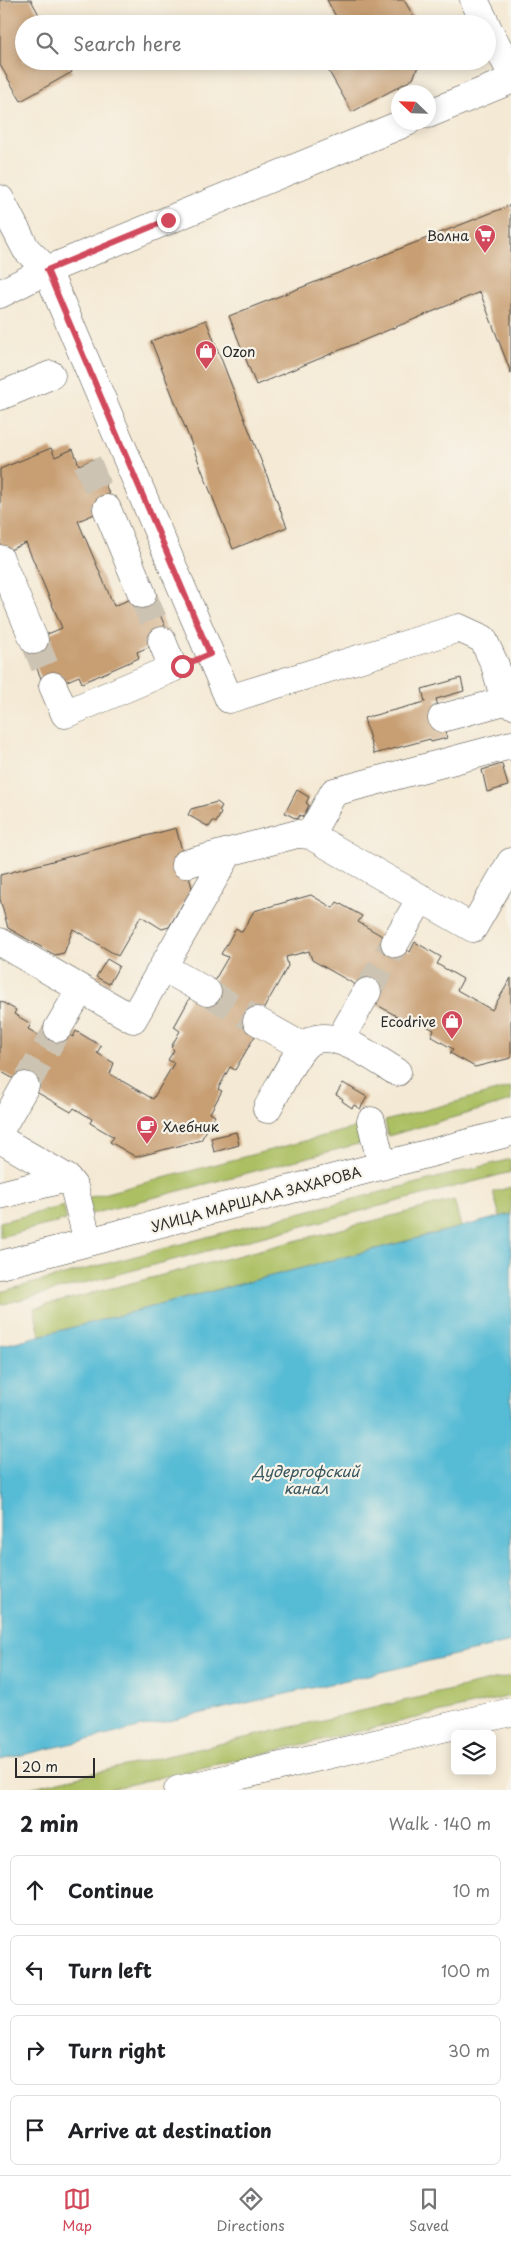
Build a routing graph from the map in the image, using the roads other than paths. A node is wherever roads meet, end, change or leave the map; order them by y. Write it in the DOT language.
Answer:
graph roads {
  1 [pos="474,0"];
  2 [pos="482,15"];
  3 [pos="496,43"];
  4 [pos="511,72"];
  5 [pos="511,80"];
  6 [pos="436,111"];
  7 [pos="391,129"];
  8 [pos="0,199"];
  9 [pos="47,270"];
  10 [pos="0,294"];
  11 [pos="51,375"];
  12 [pos="0,396"];
  13 [pos="107,509"];
  14 [pos="0,560"];
  15 [pos="142,594"];
  16 [pos="34,640"];
  17 [pos="162,641"];
  18 [pos="210,654"];
  19 [pos="173,668"];
  20 [pos="53,686"];
  21 [pos="506,697"];
  22 [pos="440,711"];
  23 [pos="511,744"];
  24 [pos="310,834"];
  25 [pos="229,852"];
  26 [pos="511,862"];
  27 [pos="186,864"];
  28 [pos="421,898"];
  29 [pos="0,942"];
  30 [pos="395,943"];
  31 [pos="163,967"];
  32 [pos="81,989"];
  33 [pos="207,992"];
  34 [pos="367,992"];
  35 [pos="257,1021"];
  36 [pos="58,1028"];
  37 [pos="340,1039"];
  38 [pos="303,1047"];
  39 [pos="397,1072"];
  40 [pos="25,1086"];
  41 [pos="267,1109"];
  42 [pos="371,1121"];
  43 [pos="0,1130"];
  44 [pos="511,1132"];
  45 [pos="0,1138"];
  46 [pos="382,1166"];
  47 [pos="67,1178"];
  48 [pos="0,1196"];
  49 [pos="88,1242"];
  50 [pos="0,1265"];
  51 [pos="511,1712"];
  52 [pos="178,1790"];
  1 -- 2 [label="street"];
  3 -- 4 [label="street"];
  5 -- 6 [label="street"];
  7 -- 9 [label="street"];
  8 -- 9 [label="street"];
  9 -- 10 [label="street"];
  9 -- 18 [label="street"];
  11 -- 12 [label="street"];
  13 -- 15 [label="street"];
  14 -- 16 [label="street"];
  17 -- 19 [label="street"];
  18 -- 19 [label="street"];
  18 -- 21 [label="street"];
  19 -- 20 [label="street"];
  21 -- 22 [label="street"];
  23 -- 24 [label="street"];
  24 -- 25 [label="street"];
  24 -- 28 [label="street"];
  25 -- 27 [label="street"];
  25 -- 31 [label="street"];
  26 -- 28 [label="street"];
  28 -- 30 [label="street"];
  29 -- 32 [label="street"];
  31 -- 32 [label="street"];
  31 -- 33 [label="street"];
  32 -- 36 [label="street"];
  34 -- 37 [label="street"];
  35 -- 38 [label="street"];
  37 -- 38 [label="street"];
  37 -- 39 [label="street"];
  38 -- 41 [label="street"];
  40 -- 43 [label="street"];
  42 -- 46 [label="street"];
  44 -- 46 [label="street, УЛИЦА МАРШАЛА ЗАХАРОВА"];
  45 -- 47 [label="street"];
  46 -- 49 [label="street, УЛИЦА МАРШАЛА ЗАХАРОВА"];
  47 -- 48 [label="street"];
  47 -- 49 [label="street"];
  49 -- 50 [label="street, УЛИЦА МАРШАЛА ЗАХАРОВА"];
  51 -- 52 [label="street"];
}
